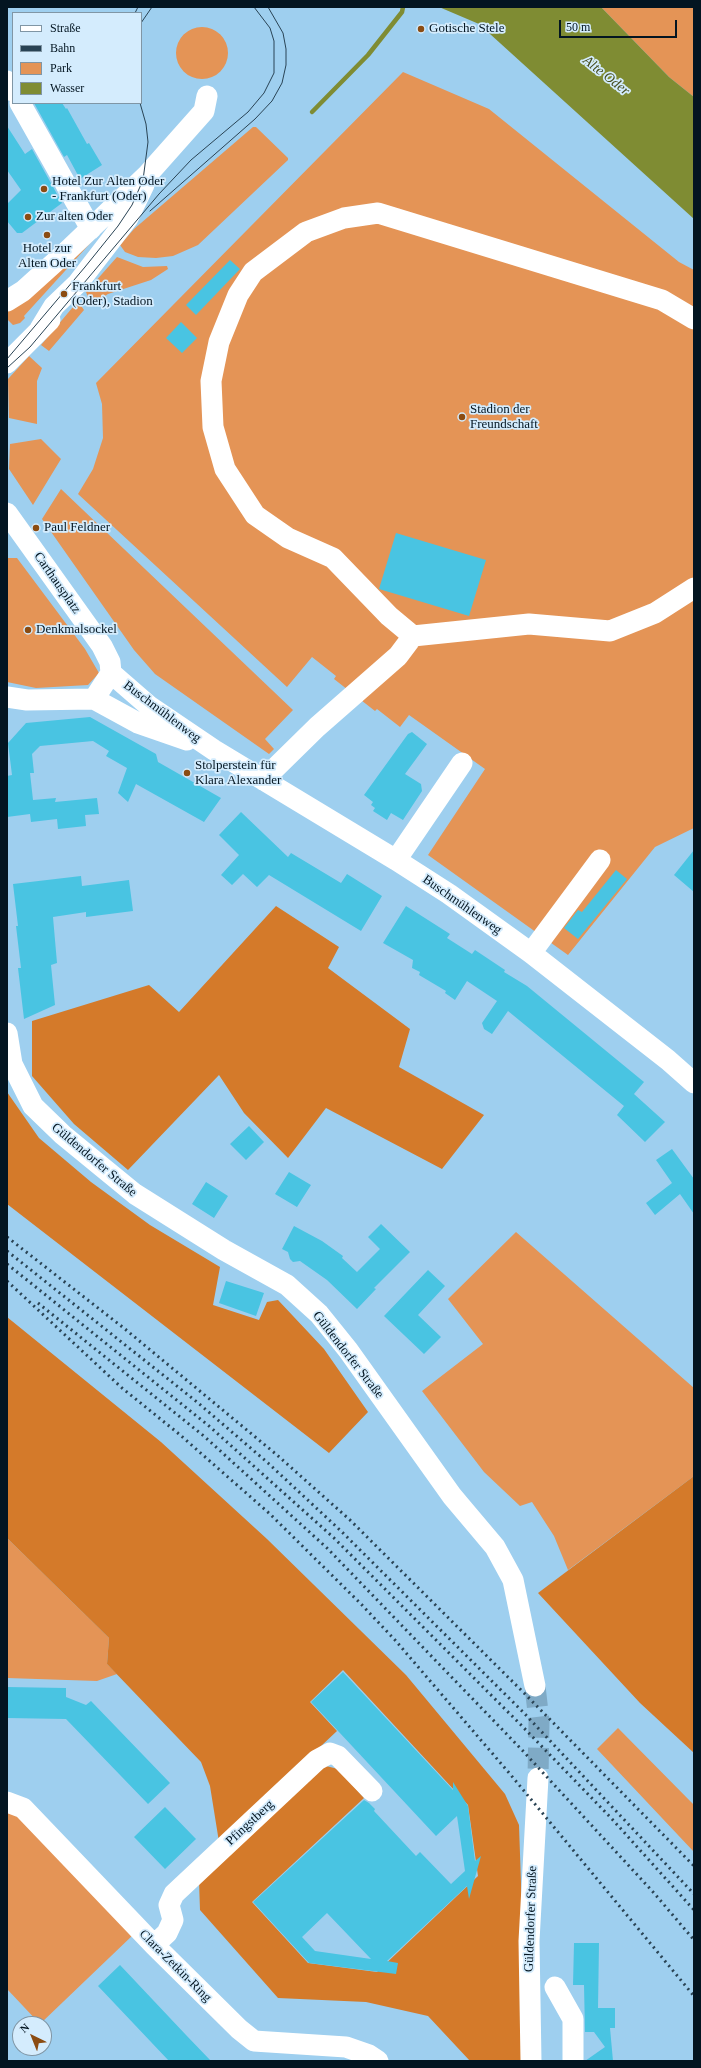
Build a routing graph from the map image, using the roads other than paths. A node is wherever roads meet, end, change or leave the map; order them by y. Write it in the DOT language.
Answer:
graph roads {
  1 [pos="207,96"];
  2 [pos="21,104"];
  3 [pos="148,174"];
  4 [pos="91,229"];
  5 [pos="7,301"];
  6 [pos="694,319"];
  7 [pos="7,363"];
  8 [pos="8,517"];
  9 [pos="694,588"];
  10 [pos="413,636"];
  11 [pos="111,673"];
  12 [pos="7,697"];
  13 [pos="94,698"];
  14 [pos="214,750"];
  15 [pos="462,762"];
  16 [pos="263,780"];
  17 [pos="396,860"];
  18 [pos="600,860"];
  19 [pos="530,953"];
  20 [pos="7,1033"];
  21 [pos="694,1083"];
  22 [pos="535,1686"];
  23 [pos="538,1778"];
  24 [pos="372,1790"];
  25 [pos="7,1802"];
  26 [pos="154,1945"];
  27 [pos="555,1987"];
  28 [pos="378,2061"];
  29 [pos="531,2061"];
  30 [pos="573,2061"];
  1 -- 3 [label="street"];
  2 -- 4 [label="street"];
  3 -- 4 [label="street"];
  3 -- 7 [label="street"];
  4 -- 5 [label="street"];
  6 -- 10 [label="street"];
  8 -- 11 [label="street, Carthausplatz"];
  9 -- 10 [label="street"];
  10 -- 16 [label="street"];
  11 -- 13 [label="street"];
  11 -- 14 [label="street, Buschmühlenweg"];
  12 -- 13 [label="street"];
  13 -- 14 [label="street, Buschmühlenweg"];
  14 -- 16 [label="street, Buschmühlenweg"];
  15 -- 17 [label="street"];
  16 -- 17 [label="street, Buschmühlenweg"];
  17 -- 19 [label="street, Buschmühlenweg"];
  18 -- 19 [label="street"];
  19 -- 21 [label="street, Buschmühlenweg"];
  20 -- 22 [label="street, Güldendorfer Straße"];
  23 -- 29 [label="street, Güldendorfer Straße"];
  24 -- 26 [label="street, Pfingstberg"];
  25 -- 26 [label="street, Clara-Zetkin-Ring"];
  26 -- 28 [label="street, Clara-Zetkin-Ring"];
  27 -- 30 [label="street"];
}
